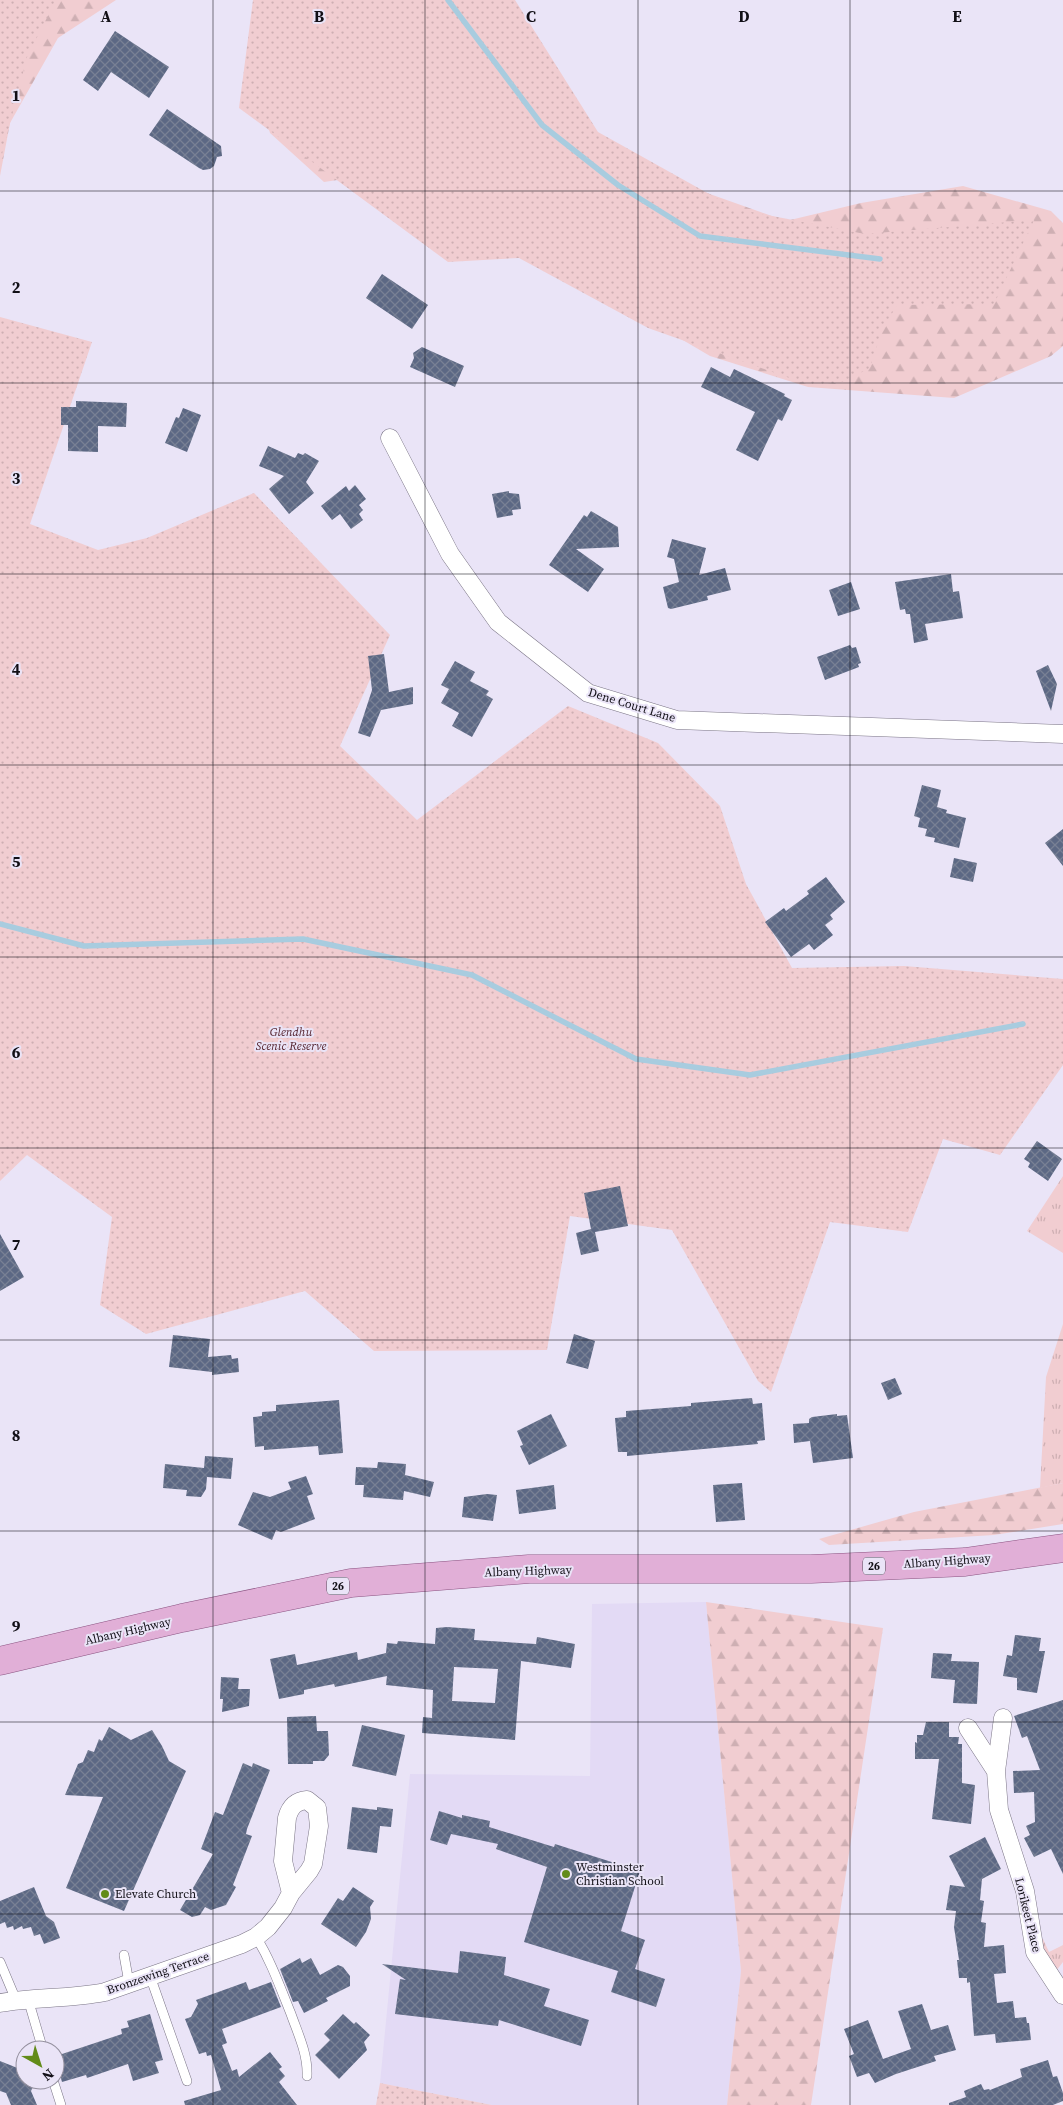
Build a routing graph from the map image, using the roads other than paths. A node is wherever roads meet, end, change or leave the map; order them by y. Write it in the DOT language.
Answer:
graph roads {
  1 [pos="390,438"];
  2 [pos="1063,734"];
  3 [pos="1063,1548"];
  4 [pos="0,1661"];
  5 [pos="1003,1718"];
  6 [pos="968,1728"];
  7 [pos="996,1771"];
  8 [pos="291,1893"];
  9 [pos="256,1937"];
  10 [pos="124,1955"];
  11 [pos="0,1962"];
  12 [pos="150,1976"];
  13 [pos="129,1983"];
  14 [pos="1063,1994"];
  15 [pos="15,2001"];
  16 [pos="36,2040"];
  17 [pos="307,2076"];
  18 [pos="187,2081"];
  19 [pos="56,2090"];
  20 [pos="61,2105"];
  1 -- 2 [label="street, Dene Court Lane"];
  3 -- 4 [label="main road, Albany Highway / 26"];
  5 -- 7 [label="street, Lorikeet Place"];
  6 -- 7 [label="street, Lorikeet Place"];
  7 -- 14 [label="street, Lorikeet Place"];
  8 -- 9 [label="street, Bronzewing Terrace"];
  9 -- 12 [label="street, Bronzewing Terrace"];
  9 -- 17 [label="lane"];
  10 -- 13 [label="lane"];
  11 -- 15 [label="lane"];
  12 -- 13 [label="street, Bronzewing Terrace"];
  12 -- 18 [label="lane"];
  13 -- 15 [label="street, Bronzewing Terrace"];
  15 -- 16 [label="lane"];
  19 -- 20 [label="lane"];
}
